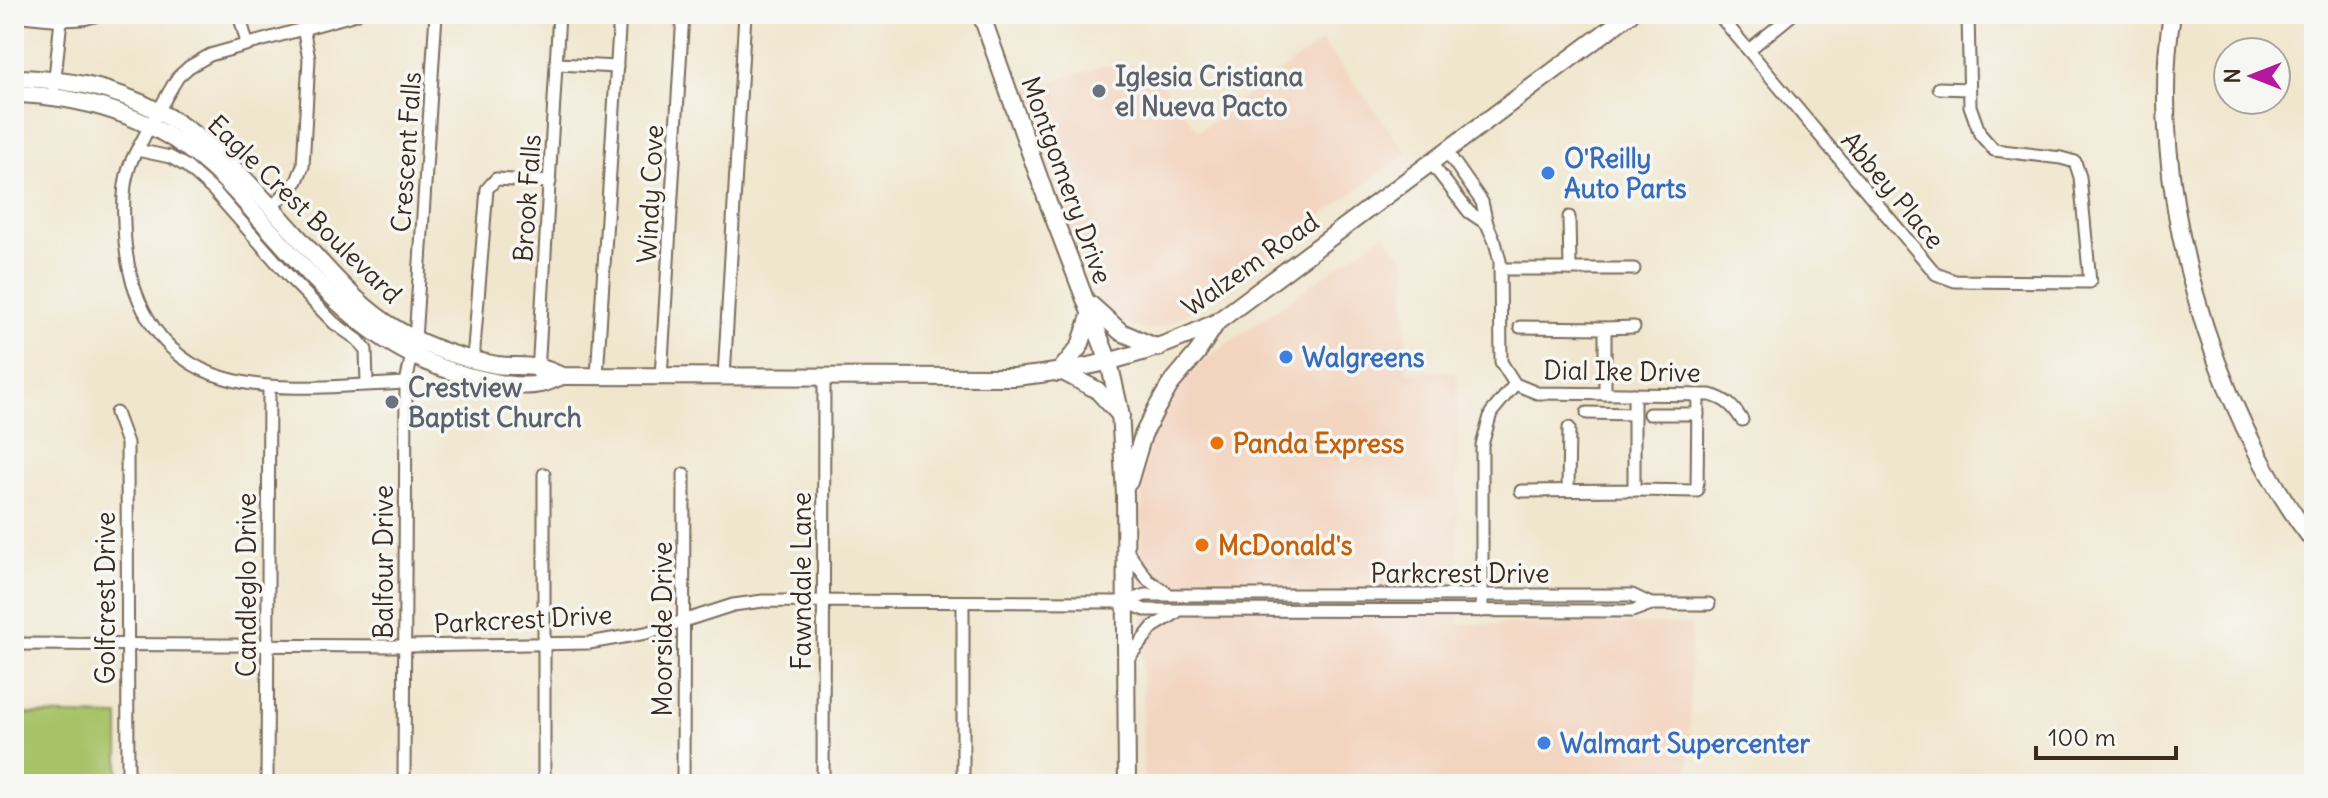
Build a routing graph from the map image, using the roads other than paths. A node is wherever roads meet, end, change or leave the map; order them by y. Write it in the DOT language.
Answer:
graph roads {
  1 [pos="99,14"];
  2 [pos="239,14"];
  3 [pos="356,14"];
  4 [pos="436,14"];
  5 [pos="559,14"];
  6 [pos="620,14"];
  7 [pos="683,14"];
  8 [pos="745,14"];
  9 [pos="981,14"];
  10 [pos="1630,14"];
  11 [pos="1718,14"];
  12 [pos="1793,14"];
  13 [pos="1968,14"];
  14 [pos="2172,14"];
  15 [pos="14,15"];
  16 [pos="61,19"];
  17 [pos="303,28"];
  18 [pos="247,43"];
  19 [pos="1750,49"];
  20 [pos="558,64"];
  21 [pos="617,67"];
  22 [pos="14,78"];
  23 [pos="54,88"];
  24 [pos="1939,88"];
  25 [pos="1969,89"];
  26 [pos="14,94"];
  27 [pos="154,118"];
  28 [pos="137,150"];
  29 [pos="1447,152"];
  30 [pos="1431,163"];
  31 [pos="550,182"];
  32 [pos="272,207"];
  33 [pos="1569,217"];
  34 [pos="1487,224"];
  35 [pos="1500,269"];
  36 [pos="1570,269"];
  37 [pos="1634,269"];
  38 [pos="1089,307"];
  39 [pos="1217,322"];
  40 [pos="1520,327"];
  41 [pos="1634,327"];
  42 [pos="1605,328"];
  43 [pos="414,348"];
  44 [pos="1158,348"];
  45 [pos="473,360"];
  46 [pos="1109,362"];
  47 [pos="538,367"];
  48 [pos="1060,372"];
  49 [pos="562,376"];
  50 [pos="597,376"];
  51 [pos="661,377"];
  52 [pos="724,377"];
  53 [pos="824,377"];
  54 [pos="406,383"];
  55 [pos="367,384"];
  56 [pos="1515,384"];
  57 [pos="538,385"];
  58 [pos="269,386"];
  59 [pos="1605,394"];
  60 [pos="1634,394"];
  61 [pos="1698,395"];
  62 [pos="116,413"];
  63 [pos="1587,413"];
  64 [pos="1634,414"];
  65 [pos="1649,414"];
  66 [pos="1698,414"];
  67 [pos="1121,416"];
  68 [pos="1742,420"];
  69 [pos="1569,428"];
  70 [pos="544,474"];
  71 [pos="684,474"];
  72 [pos="1568,490"];
  73 [pos="1634,490"];
  74 [pos="1521,491"];
  75 [pos="1125,495"];
  76 [pos="2314,542"];
  77 [pos="1125,550"];
  78 [pos="1171,595"];
  79 [pos="1482,595"];
  80 [pos="1632,595"];
  81 [pos="823,601"];
  82 [pos="963,602"];
  83 [pos="1126,602"];
  84 [pos="1651,604"];
  85 [pos="1709,604"];
  86 [pos="1182,610"];
  87 [pos="1482,611"];
  88 [pos="1632,611"];
  89 [pos="684,621"];
  90 [pos="544,643"];
  91 [pos="14,644"];
  92 [pos="128,644"];
  93 [pos="269,644"];
  94 [pos="405,646"];
  95 [pos="1126,662"];
  96 [pos="128,784"];
  97 [pos="267,784"];
  98 [pos="404,784"];
  99 [pos="544,784"];
  100 [pos="683,784"];
  101 [pos="823,784"];
  102 [pos="963,784"];
  103 [pos="1127,784"];
  1 -- 16 [label="street"];
  2 -- 18 [label="street"];
  3 -- 17 [label="street"];
  4 -- 43 [label="street, Crescent Falls"];
  5 -- 20 [label="street, Brook Falls"];
  6 -- 21 [label="street"];
  7 -- 51 [label="street, Windy Cove"];
  8 -- 52 [label="street"];
  9 -- 38 [label="main road, Montgomery Drive"];
  10 -- 29 [label="main road, Walzem Road"];
  11 -- 19 [label="street, Abbey Place"];
  12 -- 19 [label="street"];
  13 -- 25 [label="street"];
  14 -- 76 [label="main road"];
  15 -- 16 [label="street"];
  16 -- 23 [label="street"];
  17 -- 18 [label="street"];
  17 -- 32 [label="street"];
  18 -- 27 [label="street"];
  19 -- 25 [label="street, Abbey Place"];
  20 -- 21 [label="street"];
  20 -- 31 [label="street, Brook Falls"];
  21 -- 50 [label="street"];
  22 -- 23 [label="main road, Eagle Crest Boulevard"];
  23 -- 26 [label="main road, Eagle Crest Boulevard"];
  23 -- 27 [label="main road, Eagle Crest Boulevard"];
  24 -- 25 [label="street"];
  27 -- 28 [label="street"];
  27 -- 32 [label="main road, Eagle Crest Boulevard"];
  27 -- 43 [label="main road, Eagle Crest Boulevard"];
  28 -- 55 [label="street, Eagle Crest Boulevard"];
  28 -- 58 [label="street"];
  29 -- 30 [label="main road, Walzem Road"];
  29 -- 34 [label="street, Dial Ike Drive"];
  30 -- 34 [label="street"];
  30 -- 39 [label="main road, Walzem Road"];
  31 -- 45 [label="street"];
  31 -- 47 [label="street, Brook Falls"];
  32 -- 43 [label="main road, Eagle Crest Boulevard"];
  33 -- 36 [label="street"];
  34 -- 35 [label="street, Dial Ike Drive"];
  35 -- 36 [label="street"];
  35 -- 56 [label="street, Dial Ike Drive"];
  36 -- 37 [label="street"];
  38 -- 44 [label="main road"];
  38 -- 46 [label="main road, Montgomery Drive"];
  38 -- 48 [label="main road"];
  39 -- 44 [label="main road, Walzem Road"];
  39 -- 75 [label="main road"];
  40 -- 42 [label="street"];
  41 -- 42 [label="street"];
  42 -- 59 [label="street"];
  43 -- 45 [label="main road, Eagle Crest Boulevard"];
  43 -- 54 [label="street, Balfour Drive"];
  43 -- 57 [label="main road, Eagle Crest Boulevard"];
  44 -- 46 [label="main road, Walzem Road"];
  45 -- 47 [label="main road, Eagle Crest Boulevard"];
  46 -- 48 [label="main road, Eagle Crest Boulevard"];
  46 -- 67 [label="main road"];
  47 -- 49 [label="main road, Eagle Crest Boulevard"];
  47 -- 57 [label="street, Brook Falls"];
  48 -- 53 [label="main road, Eagle Crest Boulevard"];
  48 -- 67 [label="main road"];
  49 -- 50 [label="main road, Eagle Crest Boulevard"];
  49 -- 57 [label="main road, Eagle Crest Boulevard"];
  50 -- 51 [label="main road, Eagle Crest Boulevard"];
  51 -- 52 [label="main road, Eagle Crest Boulevard"];
  52 -- 53 [label="main road, Eagle Crest Boulevard"];
  53 -- 81 [label="street, Fawndale Lane"];
  54 -- 55 [label="street"];
  54 -- 94 [label="street, Balfour Drive"];
  55 -- 58 [label="street"];
  56 -- 59 [label="street, Dial Ike Drive"];
  56 -- 79 [label="street"];
  58 -- 93 [label="street, Candleglo Drive"];
  59 -- 60 [label="street, Dial Ike Drive"];
  60 -- 61 [label="street, Dial Ike Drive"];
  60 -- 64 [label="street"];
  61 -- 66 [label="street"];
  61 -- 68 [label="street, Dial Ike Drive"];
  62 -- 92 [label="street, Golfcrest Drive"];
  63 -- 64 [label="street"];
  64 -- 73 [label="street"];
  65 -- 66 [label="street"];
  66 -- 73 [label="street"];
  67 -- 75 [label="main road"];
  69 -- 72 [label="street"];
  70 -- 90 [label="street"];
  71 -- 89 [label="street, Moorside Drive"];
  72 -- 73 [label="street"];
  72 -- 74 [label="street"];
  75 -- 77 [label="main road"];
  77 -- 78 [label="street"];
  77 -- 83 [label="main road"];
  78 -- 79 [label="street, Parkcrest Drive"];
  78 -- 83 [label="street, Parkcrest Drive"];
  79 -- 80 [label="street, Parkcrest Drive"];
  79 -- 87 [label="street"];
  80 -- 84 [label="street, Parkcrest Drive"];
  80 -- 88 [label="street"];
  81 -- 82 [label="street, Parkcrest Drive"];
  81 -- 89 [label="street, Parkcrest Drive"];
  81 -- 101 [label="street, Fawndale Lane"];
  82 -- 83 [label="street, Parkcrest Drive"];
  82 -- 102 [label="street"];
  83 -- 86 [label="street, Parkcrest Drive"];
  83 -- 95 [label="main road"];
  84 -- 85 [label="street, Parkcrest Drive"];
  84 -- 88 [label="street, Parkcrest Drive"];
  86 -- 87 [label="street, Parkcrest Drive"];
  86 -- 95 [label="street"];
  87 -- 88 [label="street, Parkcrest Drive"];
  89 -- 90 [label="street, Parkcrest Drive"];
  89 -- 100 [label="street, Moorside Drive"];
  90 -- 94 [label="street, Parkcrest Drive"];
  90 -- 99 [label="street"];
  91 -- 92 [label="street, Parkcrest Drive"];
  92 -- 93 [label="street, Parkcrest Drive"];
  92 -- 96 [label="street, Golfcrest Drive"];
  93 -- 94 [label="street, Parkcrest Drive"];
  93 -- 97 [label="street, Candleglo Drive"];
  94 -- 98 [label="street, Balfour Drive"];
  95 -- 103 [label="main road"];
}
